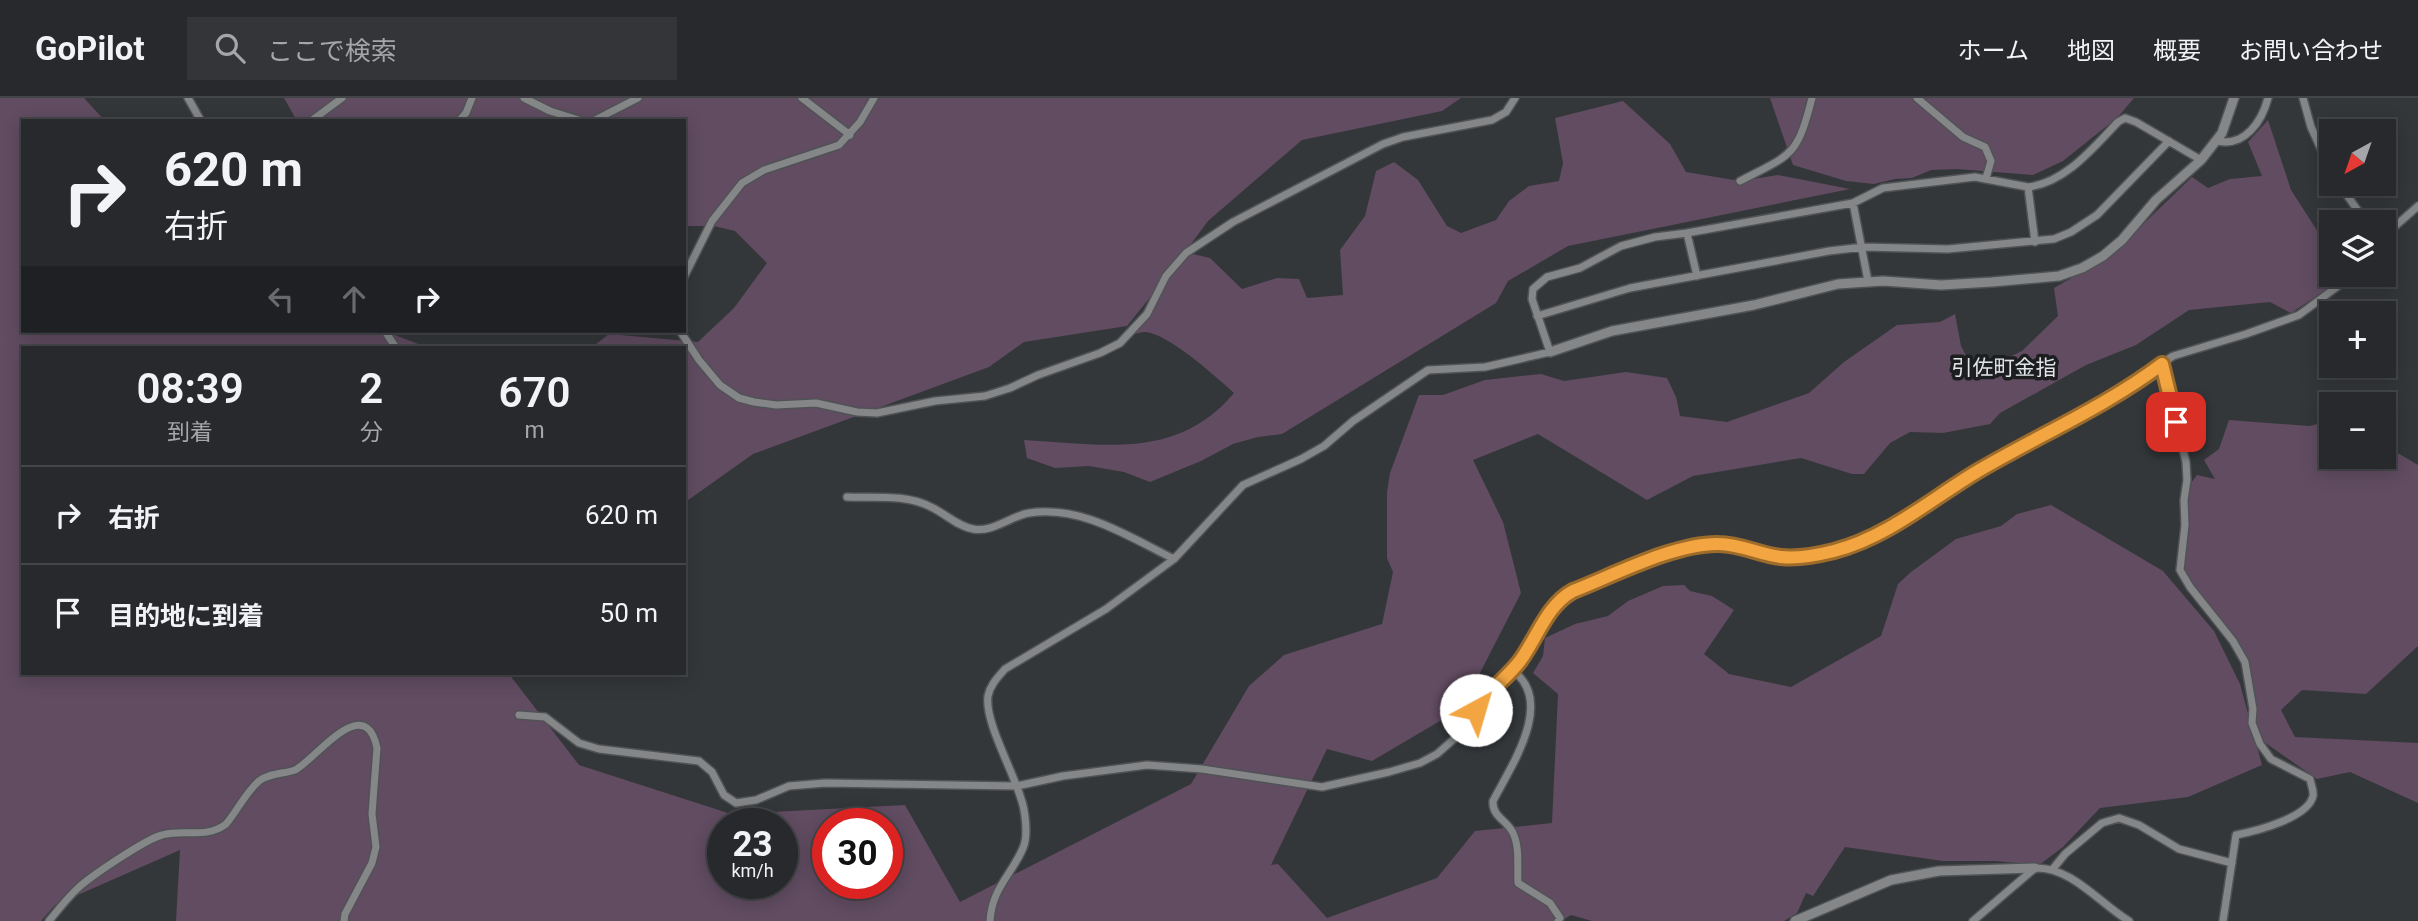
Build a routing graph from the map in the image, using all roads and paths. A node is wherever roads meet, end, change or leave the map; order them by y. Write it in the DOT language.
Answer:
graph roads {
  1 [pos="188,98"];
  2 [pos="342,98"];
  3 [pos="472,98"];
  4 [pos="524,98"];
  5 [pos="638,98"];
  6 [pos="802,98"];
  7 [pos="874,98"];
  8 [pos="1515,98"];
  9 [pos="1812,98"];
  10 [pos="1917,98"];
  11 [pos="2234,98"];
  12 [pos="2268,98"];
  13 [pos="2303,98"];
  14 [pos="200,119"];
  15 [pos="312,119"];
  16 [pos="461,119"];
  17 [pos="576,119"];
  18 [pos="597,119"];
  19 [pos="850,135"];
  20 [pos="2169,141"];
  21 [pos="2218,141"];
  22 [pos="2319,145"];
  23 [pos="2201,160"];
  24 [pos="1986,178"];
  25 [pos="1740,181"];
  26 [pos="2028,187"];
  27 [pos="1853,203"];
  28 [pos="2418,206"];
  29 [pos="2396,225"];
  30 [pos="1687,233"];
  31 [pos="2035,242"];
  32 [pos="1863,247"];
  33 [pos="686,272"];
  34 [pos="1697,276"];
  35 [pos="1868,281"];
  36 [pos="2337,287"];
  37 [pos="1537,316"];
  38 [pos="681,333"];
  39 [pos="1550,352"];
  40 [pos="2162,364"];
  41 [pos="847,497"];
  42 [pos="1174,559"];
  43 [pos="1512,670"];
  44 [pos="519,715"];
  45 [pos="1017,786"];
  46 [pos="2232,863"];
  47 [pos="2035,867"];
  48 [pos="2052,870"];
  49 [pos="49,921"];
  50 [pos="344,921"];
  51 [pos="990,921"];
  52 [pos="1558,921"];
  53 [pos="1795,921"];
  54 [pos="1973,921"];
  55 [pos="2129,921"];
  56 [pos="2223,921"];
  1 -- 14 [label="street"];
  2 -- 15 [label="street"];
  3 -- 16 [label="street"];
  4 -- 17 [label="street"];
  5 -- 18 [label="street"];
  6 -- 19 [label="street"];
  7 -- 19 [label="street"];
  8 -- 38 [label="street"];
  9 -- 25 [label="street"];
  10 -- 24 [label="street"];
  11 -- 21 [label="street"];
  12 -- 21 [label="street"];
  13 -- 22 [label="street"];
  19 -- 33 [label="street"];
  20 -- 23 [label="street"];
  20 -- 26 [label="street"];
  20 -- 31 [label="street"];
  21 -- 23 [label="street"];
  23 -- 35 [label="street"];
  24 -- 26 [label="street"];
  24 -- 27 [label="street"];
  26 -- 31 [label="street"];
  27 -- 30 [label="street"];
  27 -- 32 [label="street"];
  28 -- 29 [label="street"];
  30 -- 34 [label="street"];
  30 -- 37 [label="street"];
  31 -- 32 [label="street"];
  32 -- 34 [label="street"];
  32 -- 35 [label="street"];
  34 -- 37 [label="street"];
  35 -- 39 [label="street"];
  36 -- 40 [label="street"];
  37 -- 39 [label="street"];
  39 -- 42 [label="street"];
  40 -- 43 [label="street"];
  40 -- 46 [label="street"];
  41 -- 42 [label="street"];
  42 -- 45 [label="street"];
  43 -- 45 [label="street"];
  43 -- 52 [label="street"];
  44 -- 45 [label="street"];
  45 -- 51 [label="street"];
  46 -- 48 [label="street"];
  46 -- 56 [label="street"];
  47 -- 48 [label="street"];
  47 -- 53 [label="street"];
  47 -- 54 [label="street"];
  48 -- 55 [label="street"];
  49 -- 50 [label="street"];
}
